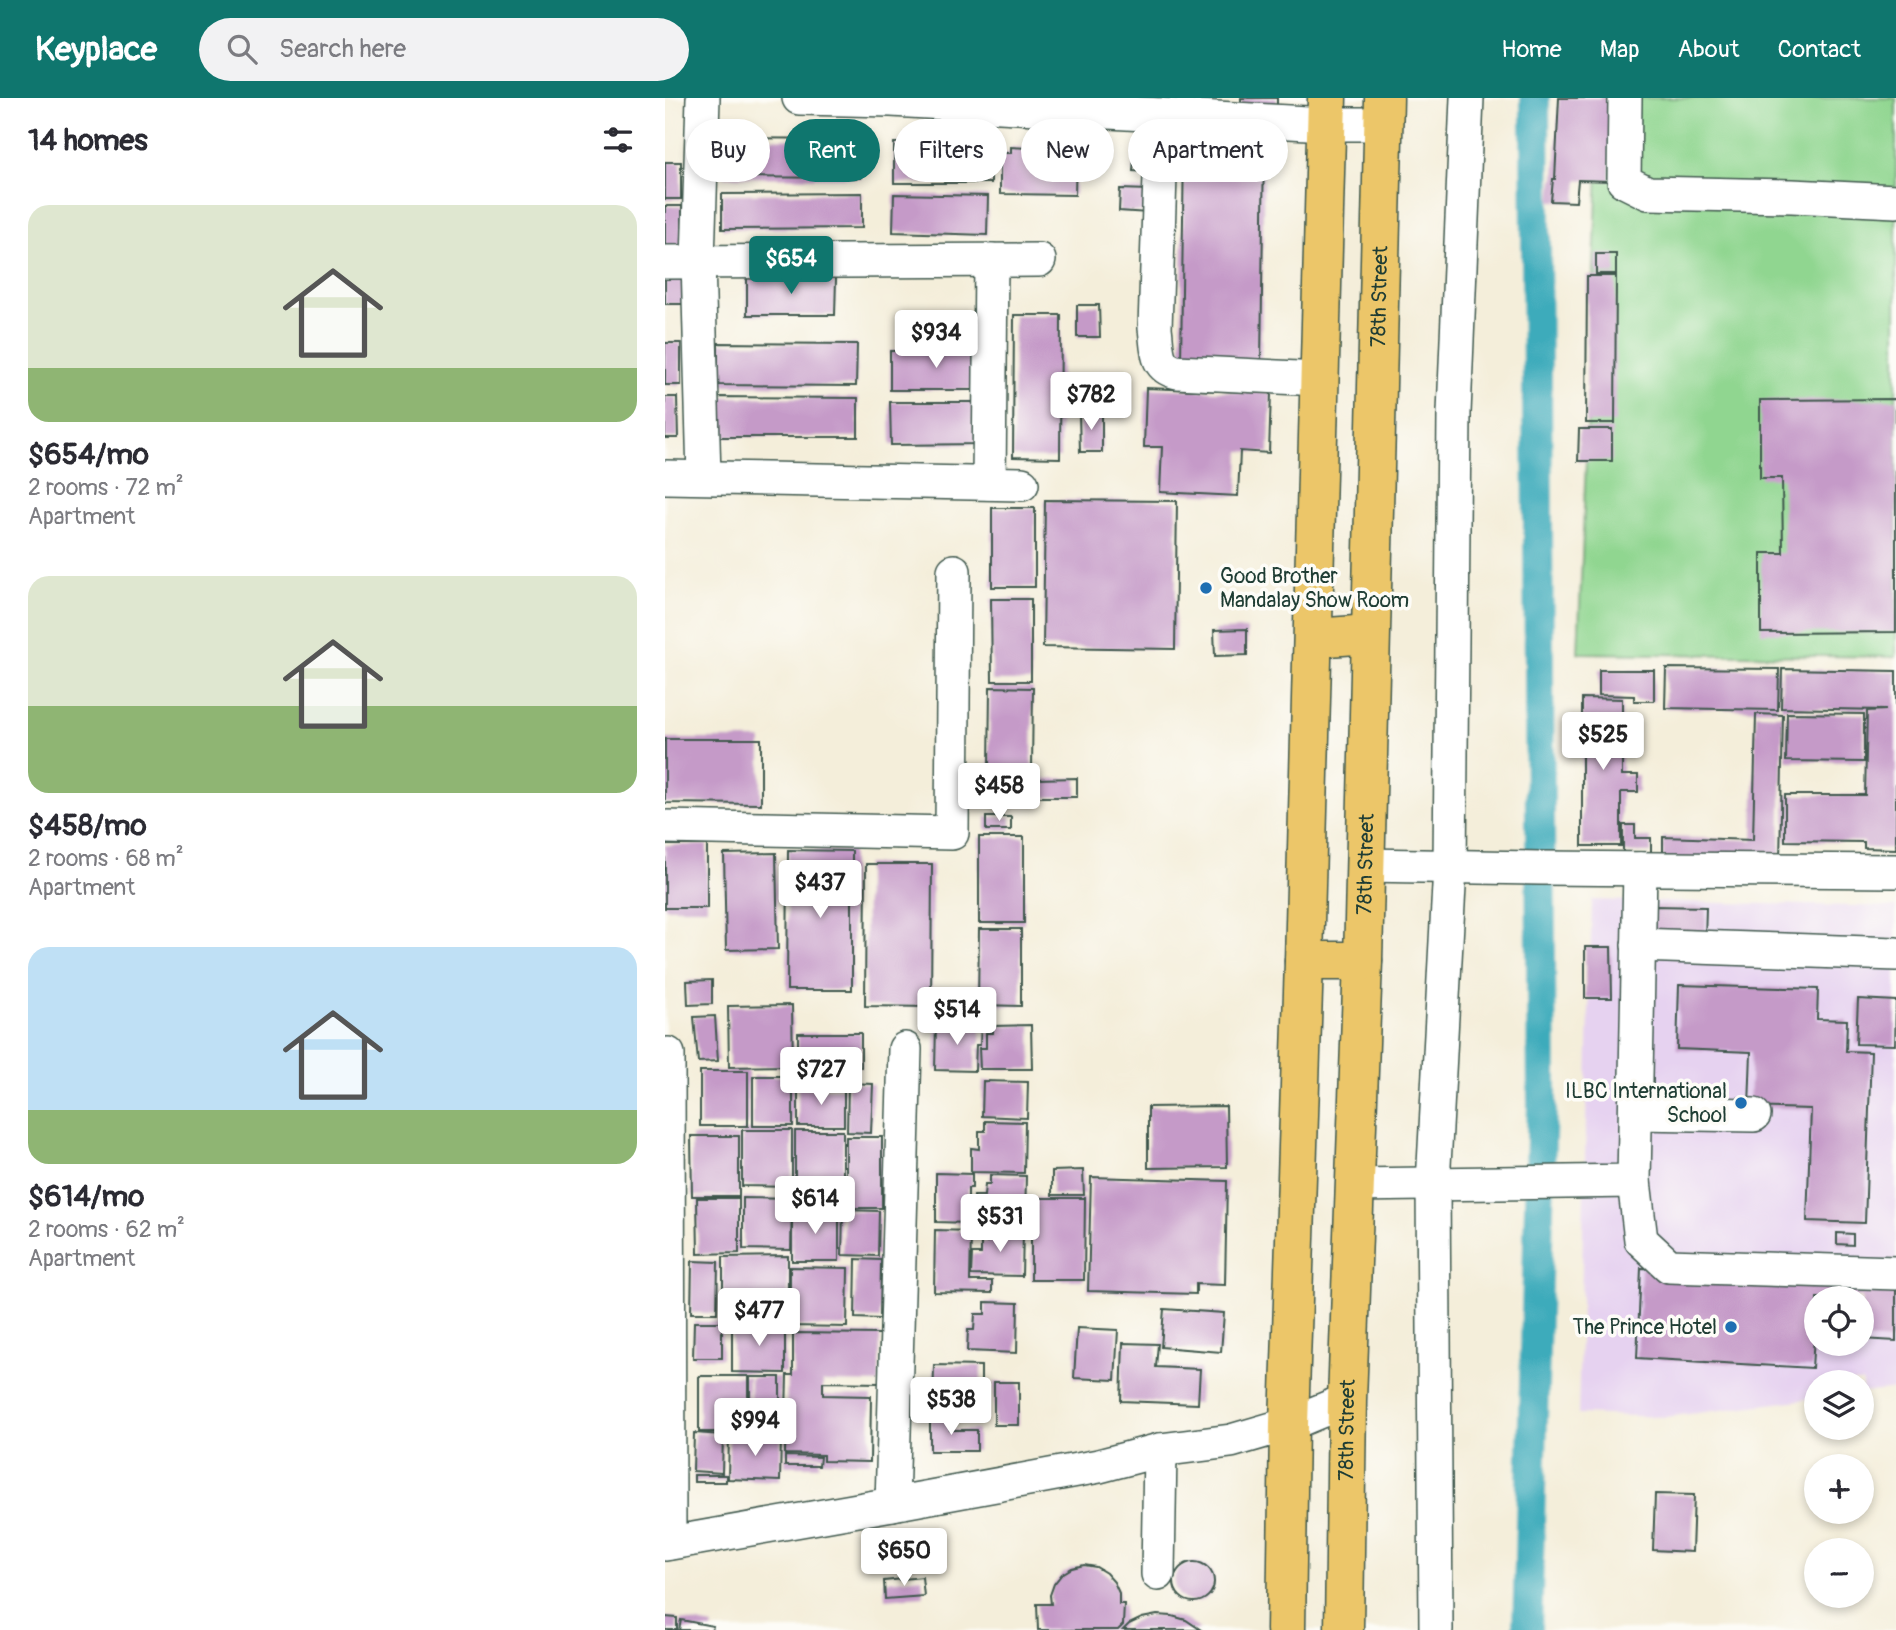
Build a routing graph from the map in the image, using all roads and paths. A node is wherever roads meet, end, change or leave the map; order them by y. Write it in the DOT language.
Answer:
graph roads {
  1 [pos="703,98"];
  2 [pos="799,98"];
  3 [pos="1467,98"];
  4 [pos="1625,98"];
  5 [pos="1326,111"];
  6 [pos="1384,111"];
  7 [pos="1161,115"];
  8 [pos="1896,201"];
  9 [pos="991,260"];
  10 [pos="1039,260"];
  11 [pos="698,261"];
  12 [pos="665,262"];
  13 [pos="1320,379"];
  14 [pos="665,477"];
  15 [pos="704,477"];
  16 [pos="989,483"];
  17 [pos="1022,484"];
  18 [pos="954,571"];
  19 [pos="1370,634"];
  20 [pos="1314,638"];
  21 [pos="665,827"];
  22 [pos="1365,865"];
  23 [pos="1450,867"];
  24 [pos="1640,869"];
  25 [pos="1896,871"];
  26 [pos="1638,946"];
  27 [pos="1896,954"];
  28 [pos="1304,961"];
  29 [pos="1363,961"];
  30 [pos="905,1049"];
  31 [pos="669,1054"];
  32 [pos="1636,1112"];
  33 [pos="1755,1115"];
  34 [pos="1635,1181"];
  35 [pos="1433,1184"];
  36 [pos="1354,1185"];
  37 [pos="1896,1273"];
  38 [pos="1347,1400"];
  39 [pos="1289,1424"];
  40 [pos="1160,1450"];
  41 [pos="892,1504"];
  42 [pos="667,1544"];
  43 [pos="1158,1574"];
  44 [pos="1286,1630"];
  45 [pos="1344,1630"];
  46 [pos="1437,1630"];
  1 -- 11 [label="street"];
  2 -- 7 [label="street"];
  3 -- 23 [label="street"];
  4 -- 8 [label="street"];
  5 -- 6 [label="street"];
  5 -- 7 [label="street"];
  5 -- 13 [label="main road"];
  6 -- 19 [label="main road, 78th Street"];
  7 -- 13 [label="street"];
  9 -- 10 [label="street"];
  9 -- 11 [label="street"];
  9 -- 16 [label="street"];
  11 -- 12 [label="street"];
  11 -- 15 [label="street"];
  13 -- 20 [label="main road"];
  14 -- 15 [label="street"];
  15 -- 16 [label="street"];
  16 -- 17 [label="street"];
  18 -- 21 [label="street"];
  19 -- 20 [label="main road"];
  19 -- 22 [label="main road, 78th Street"];
  20 -- 28 [label="main road"];
  22 -- 23 [label="street"];
  22 -- 29 [label="main road, 78th Street"];
  23 -- 24 [label="street"];
  23 -- 35 [label="street"];
  24 -- 25 [label="street"];
  24 -- 26 [label="street"];
  26 -- 27 [label="street"];
  26 -- 32 [label="street"];
  28 -- 29 [label="main road"];
  28 -- 39 [label="main road"];
  29 -- 36 [label="main road, 78th Street"];
  30 -- 41 [label="street"];
  31 -- 42 [label="street"];
  32 -- 33 [label="street"];
  32 -- 34 [label="street"];
  34 -- 35 [label="street"];
  34 -- 37 [label="street"];
  35 -- 36 [label="street"];
  35 -- 46 [label="street"];
  36 -- 38 [label="main road, 78th Street"];
  38 -- 39 [label="street"];
  38 -- 45 [label="main road, 78th Street"];
  39 -- 40 [label="street"];
  39 -- 44 [label="main road"];
  40 -- 41 [label="street"];
  40 -- 43 [label="street"];
  41 -- 42 [label="street"];
}
